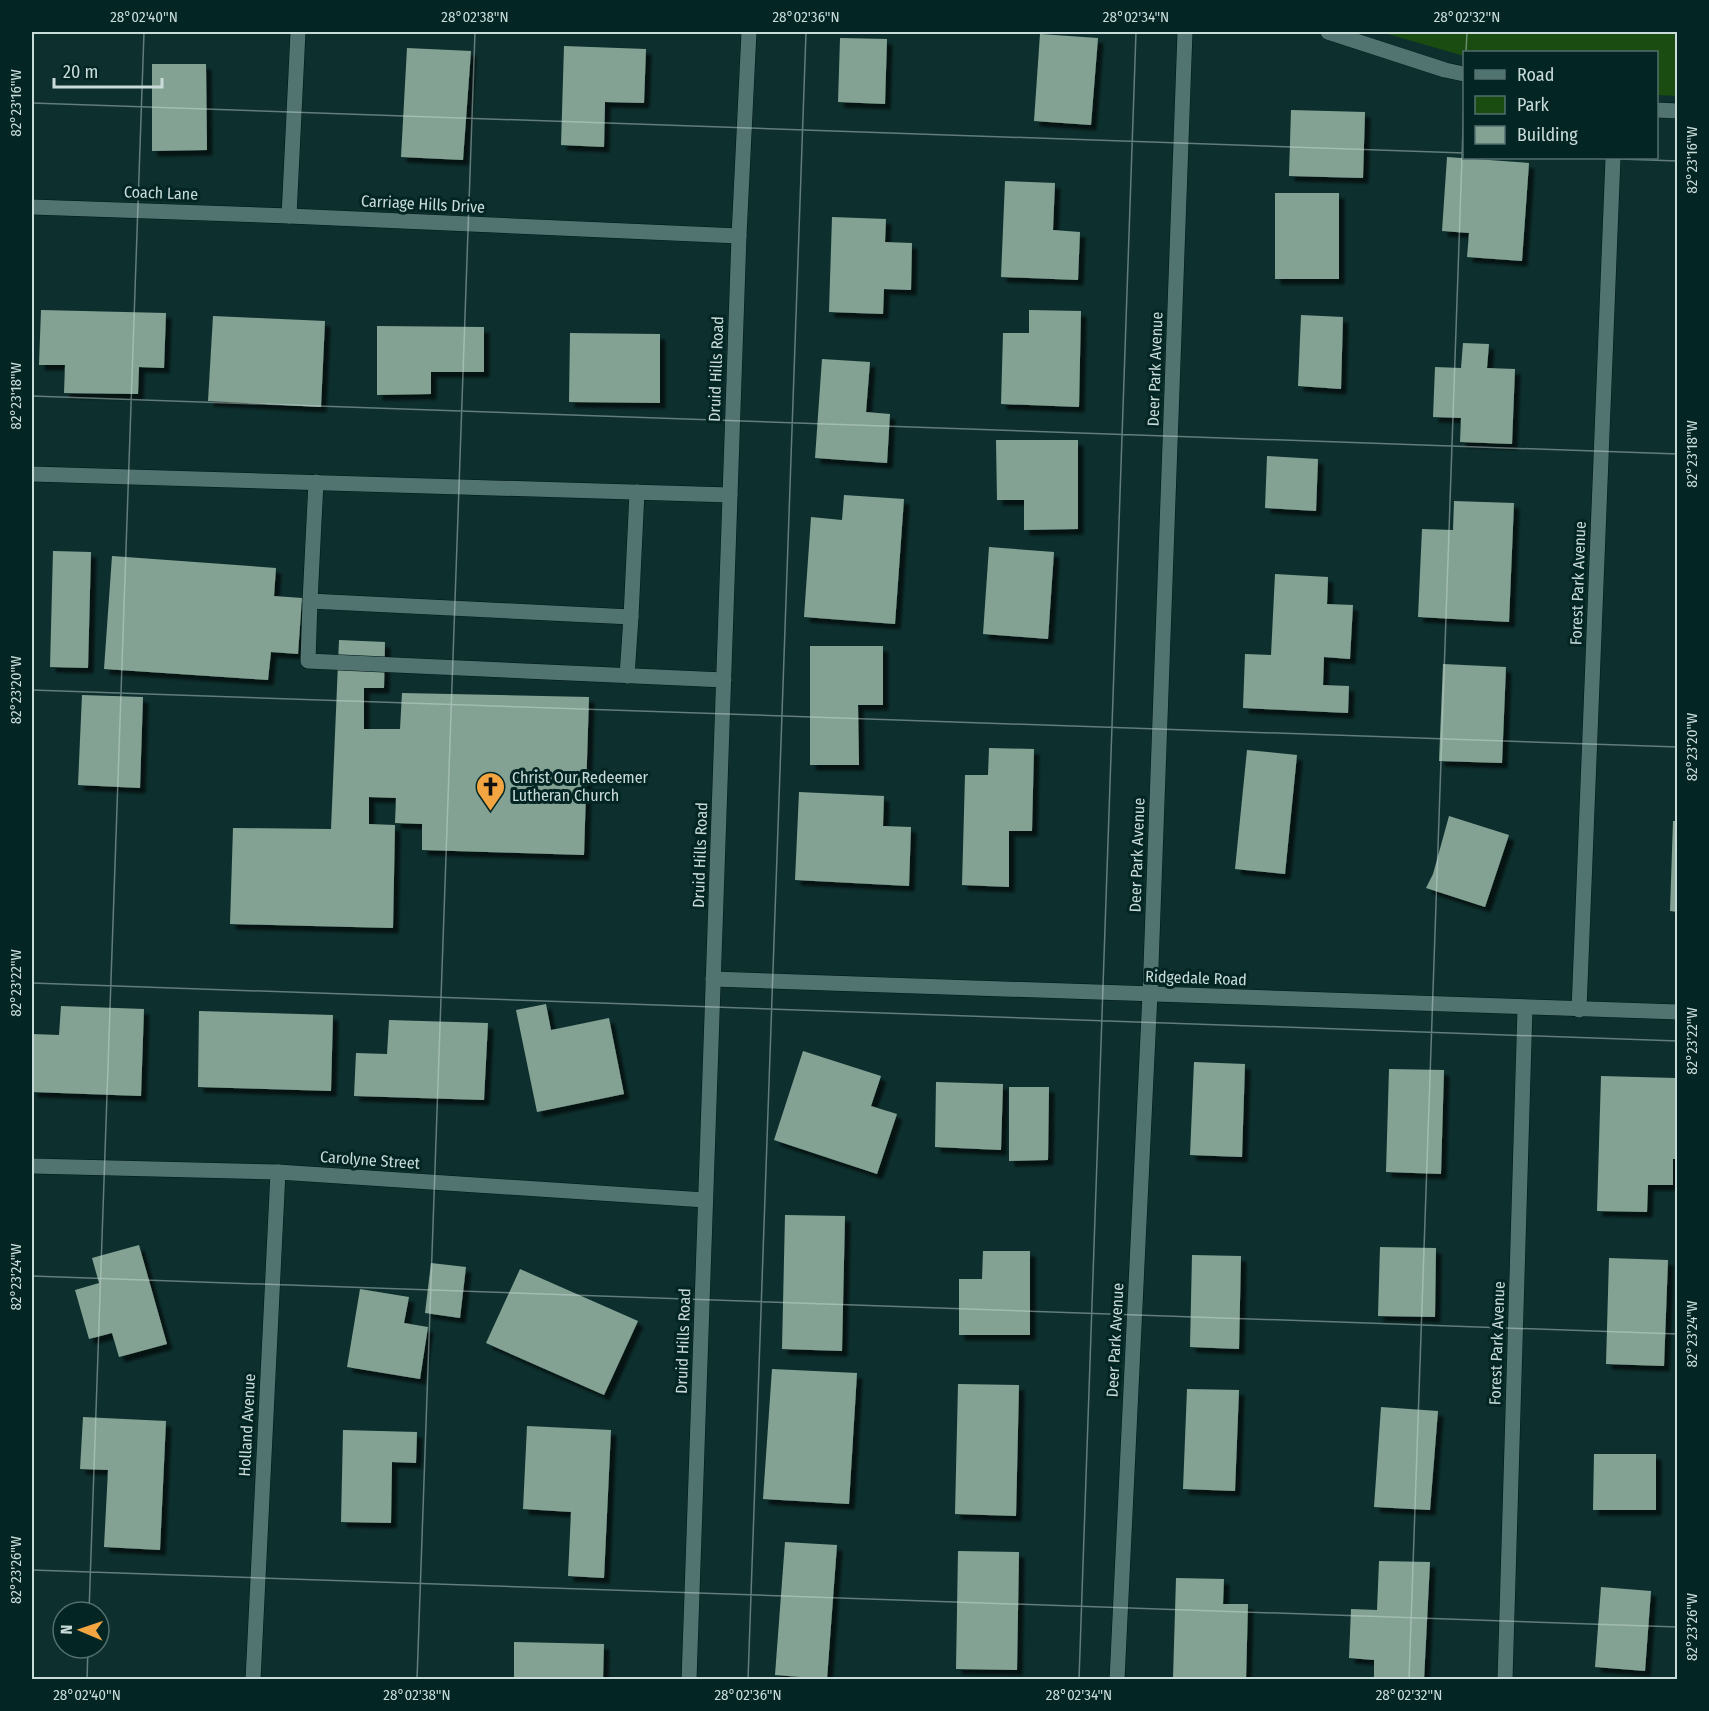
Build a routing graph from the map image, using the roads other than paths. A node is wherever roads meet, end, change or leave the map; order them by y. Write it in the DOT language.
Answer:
graph roads {
  1 [pos="298,32"];
  2 [pos="749,32"];
  3 [pos="1185,32"];
  4 [pos="1328,32"];
  5 [pos="1463,74"];
  6 [pos="1658,110"];
  7 [pos="1677,111"];
  8 [pos="1613,159"];
  9 [pos="32,207"];
  10 [pos="289,216"];
  11 [pos="739,236"];
  12 [pos="32,474"];
  13 [pos="316,482"];
  14 [pos="637,492"];
  15 [pos="730,495"];
  16 [pos="310,601"];
  17 [pos="631,617"];
  18 [pos="627,676"];
  19 [pos="724,680"];
  20 [pos="713,979"];
  21 [pos="1150,994"];
  22 [pos="1525,1008"];
  23 [pos="1579,1010"];
  24 [pos="1677,1012"];
  25 [pos="32,1166"];
  26 [pos="278,1172"];
  27 [pos="705,1200"];
  28 [pos="253,1680"];
  29 [pos="689,1680"];
  30 [pos="1117,1680"];
  31 [pos="1505,1680"];
  1 -- 10 [label="street"];
  2 -- 11 [label="street, Druid Hills Road"];
  3 -- 21 [label="street, Deer Park Avenue"];
  4 -- 5 [label="street"];
  6 -- 7 [label="street"];
  8 -- 23 [label="street, Forest Park Avenue"];
  9 -- 10 [label="street, Coach Lane"];
  10 -- 11 [label="street, Carriage Hills Drive"];
  11 -- 15 [label="street, Druid Hills Road"];
  12 -- 13 [label="street"];
  13 -- 14 [label="street"];
  13 -- 16 [label="street"];
  14 -- 15 [label="street"];
  14 -- 17 [label="street"];
  15 -- 19 [label="street, Druid Hills Road"];
  16 -- 17 [label="street"];
  16 -- 18 [label="street"];
  17 -- 18 [label="street"];
  18 -- 19 [label="street"];
  19 -- 20 [label="street, Druid Hills Road"];
  20 -- 21 [label="street, Ridgedale Road"];
  20 -- 27 [label="street, Druid Hills Road"];
  21 -- 22 [label="street, Ridgedale Road"];
  21 -- 30 [label="street, Deer Park Avenue"];
  22 -- 23 [label="street, Ridgedale Road"];
  22 -- 31 [label="street, Forest Park Avenue"];
  23 -- 24 [label="street, Ridgedale Road"];
  25 -- 26 [label="street, Carolyne Street"];
  26 -- 27 [label="street, Carolyne Street"];
  26 -- 28 [label="street, Holland Avenue"];
  27 -- 29 [label="street, Druid Hills Road"];
}
